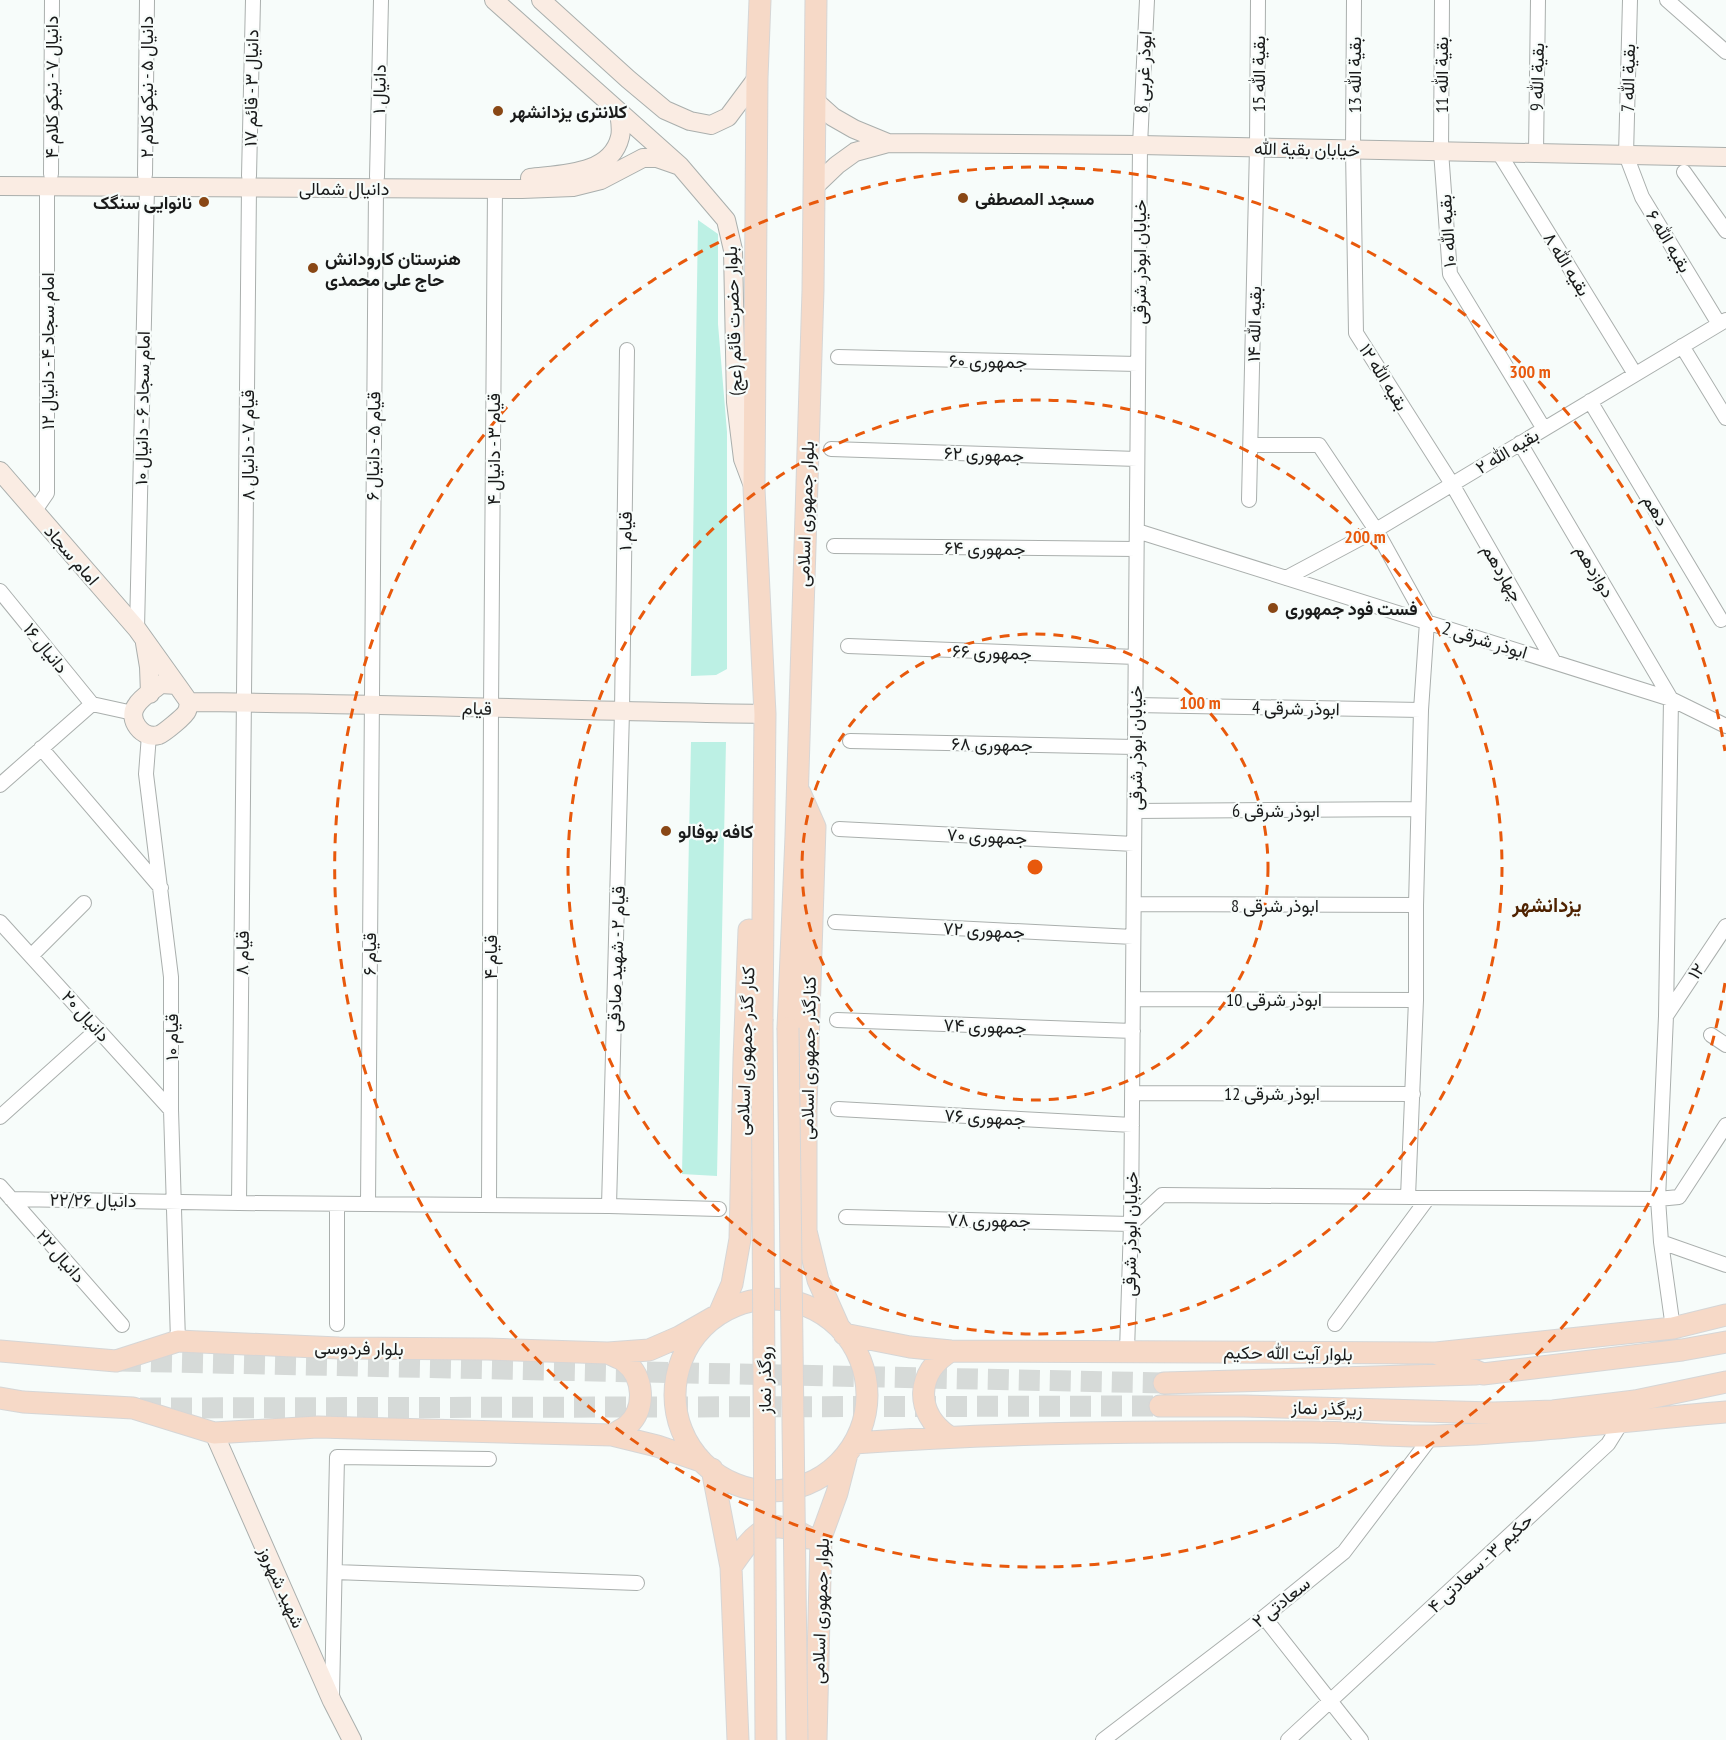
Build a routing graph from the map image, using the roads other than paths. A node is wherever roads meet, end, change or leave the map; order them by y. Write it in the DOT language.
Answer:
graph roads {
  1 [pos="52,0"];
  2 [pos="147,0"];
  3 [pos="253,0"];
  4 [pos="381,0"];
  5 [pos="494,0"];
  6 [pos="541,0"];
  7 [pos="760,0"];
  8 [pos="816,0"];
  9 [pos="1147,0"];
  10 [pos="1258,0"];
  11 [pos="1354,0"];
  12 [pos="1442,0"];
  13 [pos="1538,0"];
  14 [pos="1630,0"];
  15 [pos="1666,0"];
  16 [pos="1726,52"];
  17 [pos="757,78"];
  18 [pos="814,100"];
  19 [pos="619,113"];
  20 [pos="888,142"];
  21 [pos="1140,145"];
  22 [pos="1257,147"];
  23 [pos="1353,150"];
  24 [pos="1442,151"];
  25 [pos="1499,153"];
  26 [pos="1536,153"];
  27 [pos="1626,155"];
  28 [pos="1726,157"];
  29 [pos="680,166"];
  30 [pos="1684,172"];
  31 [pos="0,174"];
  32 [pos="49,180"];
  33 [pos="146,181"];
  34 [pos="555,181"];
  35 [pos="249,182"];
  36 [pos="376,183"];
  37 [pos="0,186"];
  38 [pos="814,187"];
  39 [pos="495,189"];
  40 [pos="1726,231"];
  41 [pos="1722,322"];
  42 [pos="1682,346"];
  43 [pos="627,350"];
  44 [pos="838,357"];
  45 [pos="1138,364"];
  46 [pos="1635,374"];
  47 [pos="1590,401"];
  48 [pos="1726,418"];
  49 [pos="1544,429"];
  50 [pos="1520,443"];
  51 [pos="1252,445"];
  52 [pos="831,449"];
  53 [pos="1137,459"];
  54 [pos="0,471"];
  55 [pos="1452,484"];
  56 [pos="754,488"];
  57 [pos="1249,500"];
  58 [pos="34,512"];
  59 [pos="1376,530"];
  60 [pos="1137,531"];
  61 [pos="834,546"];
  62 [pos="1136,549"];
  63 [pos="1286,578"];
  64 [pos="0,591"];
  65 [pos="1721,620"];
  66 [pos="1427,622"];
  67 [pos="140,634"];
  68 [pos="848,646"];
  69 [pos="1136,657"];
  70 [pos="1554,662"];
  71 [pos="177,685"];
  72 [pos="150,693"];
  73 [pos="1671,699"];
  74 [pos="189,702"];
  75 [pos="245,702"];
  76 [pos="370,703"];
  77 [pos="92,705"];
  78 [pos="1135,705"];
  79 [pos="491,708"];
  80 [pos="1421,710"];
  81 [pos="622,711"];
  82 [pos="133,713"];
  83 [pos="765,714"];
  84 [pos="1726,726"];
  85 [pos="149,735"];
  86 [pos="850,741"];
  87 [pos="1135,747"];
  88 [pos="41,748"];
  89 [pos="0,786"];
  90 [pos="797,787"];
  91 [pos="765,788"];
  92 [pos="1418,809"];
  93 [pos="1134,811"];
  94 [pos="839,829"];
  95 [pos="1134,844"];
  96 [pos="161,888"];
  97 [pos="84,903"];
  98 [pos="1134,904"];
  99 [pos="1416,905"];
  100 [pos="0,922"];
  101 [pos="836,922"];
  102 [pos="1726,926"];
  103 [pos="1133,937"];
  104 [pos="31,956"];
  105 [pos="1133,999"];
  106 [pos="1416,1000"];
  107 [pos="1666,1016"];
  108 [pos="837,1020"];
  109 [pos="788,1028"];
  110 [pos="98,1029"];
  111 [pos="1133,1032"];
  112 [pos="1711,1035"];
  113 [pos="1726,1045"];
  114 [pos="1132,1092"];
  115 [pos="1413,1094"];
  116 [pos="838,1109"];
  117 [pos="171,1110"];
  118 [pos="0,1117"];
  119 [pos="1132,1125"];
  120 [pos="1726,1125"];
  121 [pos="0,1186"];
  122 [pos="1408,1197"];
  123 [pos="1428,1198"];
  124 [pos="11,1199"];
  125 [pos="1658,1199"];
  126 [pos="174,1202"];
  127 [pos="239,1203"];
  128 [pos="337,1204"];
  129 [pos="368,1204"];
  130 [pos="489,1205"];
  131 [pos="609,1206"];
  132 [pos="719,1209"];
  133 [pos="846,1217"];
  134 [pos="1131,1224"];
  135 [pos="806,1231"];
  136 [pos="740,1239"];
  137 [pos="1661,1242"];
  138 [pos="1726,1265"];
  139 [pos="717,1315"];
  140 [pos="1726,1315"];
  141 [pos="337,1324"];
  142 [pos="1335,1324"];
  143 [pos="122,1325"];
  144 [pos="1673,1328"];
  145 [pos="841,1330"];
  146 [pos="178,1341"];
  147 [pos="1726,1342"];
  148 [pos="0,1351"];
  149 [pos="951,1351"];
  150 [pos="1127,1351"];
  151 [pos="608,1353"];
  152 [pos="1435,1353"];
  153 [pos="1483,1374"];
  154 [pos="1726,1382"];
  155 [pos="1164,1383"];
  156 [pos="0,1398"];
  157 [pos="1635,1401"];
  158 [pos="1160,1406"];
  159 [pos="1726,1411"];
  160 [pos="1623,1420"];
  161 [pos="214,1433"];
  162 [pos="612,1435"];
  163 [pos="948,1436"];
  164 [pos="1432,1436"];
  165 [pos="851,1446"];
  166 [pos="489,1459"];
  167 [pos="707,1465"];
  168 [pos="821,1549"];
  169 [pos="731,1567"];
  170 [pos="335,1572"];
  171 [pos="637,1583"];
  172 [pos="1264,1617"];
  173 [pos="332,1701"];
  174 [pos="1331,1701"];
  175 [pos="813,1738"];
  176 [pos="352,1740"];
  177 [pos="738,1740"];
  178 [pos="766,1740"];
  179 [pos="1102,1740"];
  180 [pos="1288,1740"];
  181 [pos="1361,1740"];
  1 -- 32 [label="street, دانیال ۷ - نیکو کلام ۴"];
  2 -- 33 [label="street, دانیال ۵ - نیکو کلام ۲"];
  3 -- 35 [label="street, دانیال ۳ - قائم ۱۷"];
  4 -- 36 [label="street, دانیال ۱"];
  5 -- 19 [label="main road, بلوار حضرت قائم (عج)"];
  6 -- 17 [label="main road"];
  7 -- 17 [label="main road"];
  8 -- 18 [label="main road, بلوار جمهوری اسلامی"];
  9 -- 21 [label="street, ابوذر غربی 8"];
  10 -- 22 [label="street, بقیة الله 15"];
  11 -- 23 [label="street, بقیة الله 13"];
  12 -- 24 [label="street, بقیة الله 11"];
  13 -- 26 [label="street, بقیة الله 9"];
  14 -- 27 [label="street, بقیة الله 7"];
  15 -- 16 [label="street"];
  17 -- 56 [label="main road"];
  18 -- 20 [label="main road, خیابان بقیة الله"];
  18 -- 38 [label="main road, بلوار جمهوری اسلامی"];
  19 -- 29 [label="main road, بلوار حضرت قائم (عج)"];
  19 -- 34 [label="main road, دانیال شمالی"];
  20 -- 21 [label="main road, خیابان بقیة الله"];
  20 -- 38 [label="main road, خیابان بقیة الله"];
  21 -- 22 [label="main road, خیابان بقیة الله"];
  21 -- 45 [label="street, خیابان ابوذر شرقی"];
  22 -- 23 [label="main road, خیابان بقیة الله"];
  22 -- 51 [label="street, بقیه الله ۱۴"];
  23 -- 24 [label="main road, خیابان بقیة الله"];
  23 -- 55 [label="street, بقیه الله ۱۲"];
  24 -- 25 [label="main road, خیابان بقیة الله"];
  24 -- 49 [label="street, بقیه الله ۱۰"];
  25 -- 26 [label="main road, خیابان بقیة الله"];
  25 -- 46 [label="street, بقیه الله ۸"];
  26 -- 27 [label="main road, خیابان بقیة الله"];
  27 -- 28 [label="main road, خیابان بقیة الله"];
  27 -- 41 [label="street, بقیه الله ۶"];
  29 -- 34 [label="main road, دانیال شمالی"];
  29 -- 56 [label="main road, بلوار حضرت قائم (عج)"];
  30 -- 40 [label="street"];
  31 -- 32 [label="main road, دانیال شمالی"];
  32 -- 33 [label="main road, دانیال شمالی"];
  32 -- 37 [label="main road, دانیال شمالی"];
  32 -- 58 [label="street, امام سجاد ۴ - دانیال ۱۲"];
  33 -- 35 [label="main road, دانیال شمالی"];
  33 -- 67 [label="street, امام سجاد ۶ - دانیال ۱۰"];
  34 -- 36 [label="main road, دانیال شمالی"];
  34 -- 39 [label="main road, دانیال شمالی"];
  35 -- 36 [label="main road, دانیال شمالی"];
  35 -- 75 [label="street, قیام ۷ - دانیال ۸"];
  36 -- 39 [label="main road, دانیال شمالی"];
  36 -- 76 [label="street, قیام ۵ - دانیال ۶"];
  38 -- 90 [label="main road, بلوار جمهوری اسلامی"];
  39 -- 79 [label="street, قیام ۳ - دانیال ۴"];
  41 -- 42 [label="street, بقیه الله ۲"];
  42 -- 46 [label="street, بقیه الله ۲"];
  42 -- 48 [label="street"];
  43 -- 81 [label="street, قیام ۱"];
  44 -- 45 [label="street, جمهوری ۶۰"];
  45 -- 53 [label="street, خیابان ابوذر شرقی"];
  46 -- 47 [label="street, بقیه الله ۲"];
  47 -- 49 [label="street, بقیه الله ۲"];
  47 -- 65 [label="street, دهم"];
  49 -- 50 [label="street, بقیه الله ۲"];
  50 -- 55 [label="street, بقیه الله ۲"];
  50 -- 73 [label="street, دوازدهم"];
  51 -- 57 [label="street, بقیه الله ۱۴"];
  51 -- 59 [label="street"];
  52 -- 53 [label="street, جمهوری ۶۲"];
  53 -- 60 [label="street, خیابان ابوذر شرقی"];
  54 -- 58 [label="main road, امام سجاد"];
  55 -- 59 [label="street, بقیه الله ۲"];
  55 -- 70 [label="street, چهاردهم"];
  56 -- 83 [label="main road"];
  58 -- 67 [label="main road, امام سجاد"];
  59 -- 63 [label="street, بقیه الله ۲"];
  59 -- 66 [label="street"];
  60 -- 62 [label="street, خیابان ابوذر شرقی"];
  60 -- 63 [label="street, ابوذر شرقی 2"];
  61 -- 62 [label="street, جمهوری ۶۴"];
  62 -- 69 [label="street, خیابان ابوذر شرقی"];
  63 -- 66 [label="street, ابوذر شرقی 2"];
  64 -- 77 [label="street, دانیال ۱۶"];
  66 -- 70 [label="street, ابوذر شرقی 2"];
  66 -- 80 [label="street"];
  67 -- 71 [label="main road, امام سجاد"];
  67 -- 72 [label="main road"];
  68 -- 69 [label="street, جمهوری ۶۶"];
  69 -- 78 [label="street, خیابان ابوذر شرقی"];
  70 -- 73 [label="street, ابوذر شرقی 2"];
  71 -- 72 [label="main road"];
  71 -- 74 [label="main road"];
  72 -- 82 [label="main road"];
  73 -- 84 [label="street, ابوذر شرقی 2"];
  73 -- 107 [label="street"];
  74 -- 75 [label="main road, قیام"];
  74 -- 85 [label="main road"];
  75 -- 76 [label="main road, قیام"];
  75 -- 127 [label="street, قیام ۸"];
  76 -- 79 [label="main road, قیام"];
  76 -- 129 [label="street, قیام ۶"];
  77 -- 82 [label="street"];
  77 -- 88 [label="street"];
  78 -- 80 [label="street, ابوذر شرقی 4"];
  78 -- 87 [label="street, خیابان ابوذر شرقی"];
  79 -- 81 [label="main road, قیام"];
  79 -- 130 [label="street, قیام ۴"];
  80 -- 92 [label="street"];
  81 -- 83 [label="main road, قیام"];
  81 -- 131 [label="street, قیام ۲ - شهید صادقی"];
  82 -- 85 [label="main road"];
  83 -- 91 [label="main road"];
  85 -- 96 [label="street, قیام ۱۰"];
  86 -- 87 [label="street, جمهوری ۶۸"];
  87 -- 93 [label="street, خیابان ابوذر شرقی"];
  88 -- 89 [label="street"];
  88 -- 96 [label="street"];
  90 -- 109 [label="main road, بلوار جمهوری اسلامی"];
  90 -- 135 [label="main road, کنارگذر جمهوری اسلامی"];
  91 -- 136 [label="main road, کنار گذر جمهوری اسلامی"];
  91 -- 178 [label="main road, روگذر نماز, bridge"];
  92 -- 93 [label="street, ابوذر شرقی 6"];
  92 -- 99 [label="street"];
  93 -- 95 [label="street, خیابان ابوذر شرقی"];
  94 -- 95 [label="street, جمهوری ۷۰"];
  95 -- 98 [label="street, خیابان ابوذر شرقی"];
  96 -- 117 [label="street, قیام ۱۰"];
  97 -- 104 [label="street"];
  98 -- 99 [label="street, ابوذر شرقی 8"];
  98 -- 103 [label="street, خیابان ابوذر شرقی"];
  99 -- 106 [label="street"];
  100 -- 104 [label="street, دانیال ۲۰"];
  101 -- 103 [label="street, جمهوری ۷۲"];
  102 -- 107 [label="street, ۱۲"];
  103 -- 105 [label="street, خیابان ابوذر شرقی"];
  104 -- 110 [label="street, دانیال ۲۰"];
  105 -- 106 [label="street, ابوذر شرقی 10"];
  105 -- 111 [label="street, خیابان ابوذر شرقی"];
  106 -- 115 [label="street"];
  107 -- 125 [label="street"];
  108 -- 111 [label="street, جمهوری ۷۴"];
  109 -- 175 [label="main road, روگذر نماز, bridge"];
  110 -- 117 [label="street, دانیال ۲۰"];
  110 -- 118 [label="street"];
  111 -- 114 [label="street, خیابان ابوذر شرقی"];
  112 -- 113 [label="street"];
  114 -- 115 [label="street, ابوذر شرقی 12"];
  114 -- 119 [label="street, خیابان ابوذر شرقی"];
  115 -- 122 [label="street"];
  116 -- 119 [label="street, جمهوری ۷۶"];
  117 -- 126 [label="street, قیام ۱۰"];
  119 -- 134 [label="street, خیابان ابوذر شرقی"];
  120 -- 125 [label="street"];
  121 -- 124 [label="street, دانیال ۲۲"];
  122 -- 123 [label="street"];
  122 -- 134 [label="street"];
  123 -- 125 [label="street"];
  123 -- 142 [label="street"];
  124 -- 126 [label="street, دانیال ۲۲/۲۶"];
  124 -- 143 [label="street, دانیال ۲۲"];
  125 -- 137 [label="street"];
  126 -- 127 [label="street, دانیال ۲۲/۲۶"];
  126 -- 146 [label="street, قیام ۱۰"];
  127 -- 128 [label="street, دانیال ۲۲/۲۶"];
  128 -- 129 [label="street, دانیال ۲۲/۲۶"];
  128 -- 141 [label="street"];
  129 -- 130 [label="street, دانیال ۲۲/۲۶"];
  130 -- 131 [label="street, دانیال ۲۲/۲۶"];
  131 -- 132 [label="street, دانیال ۲۲/۲۶"];
  133 -- 134 [label="street, جمهوری ۷۸"];
  134 -- 150 [label="street, خیابان ابوذر شرقی"];
  135 -- 136 [label="main road"];
  135 -- 145 [label="main road, کنارگذر جمهوری اسلامی"];
  136 -- 139 [label="main road, کنار گذر جمهوری اسلامی"];
  137 -- 138 [label="street"];
  137 -- 144 [label="street"];
  139 -- 145 [label="main road"];
  139 -- 151 [label="main road, بلوار فردوسی"];
  139 -- 167 [label="main road"];
  140 -- 144 [label="main road"];
  144 -- 152 [label="main road"];
  145 -- 149 [label="main road, بلوار آیت الله حکیم"];
  145 -- 165 [label="main road"];
  146 -- 148 [label="main road, بلوار فردوسی"];
  146 -- 151 [label="main road, بلوار فردوسی"];
  147 -- 153 [label="main road"];
  149 -- 150 [label="main road, بلوار آیت الله حکیم"];
  149 -- 163 [label="main road"];
  150 -- 152 [label="main road, بلوار آیت الله حکیم"];
  151 -- 162 [label="main road"];
  152 -- 153 [label="main road, بلوار آیت الله حکیم"];
  153 -- 155 [label="main road, زیرگذر نماز"];
  154 -- 157 [label="main road"];
  156 -- 161 [label="main road"];
  157 -- 158 [label="main road, زیرگذر نماز"];
  157 -- 159 [label="main road"];
  159 -- 160 [label="main road"];
  160 -- 164 [label="main road"];
  160 -- 174 [label="street, حکیم ۳ - سعادتی ۴"];
  161 -- 162 [label="main road"];
  161 -- 173 [label="main road, شهید شهروز"];
  162 -- 167 [label="main road"];
  163 -- 164 [label="main road"];
  163 -- 165 [label="main road"];
  164 -- 172 [label="street, سعادتی ۲"];
  165 -- 167 [label="main road"];
  165 -- 168 [label="main road, بلوار جمهوری اسلامی"];
  166 -- 170 [label="street"];
  167 -- 169 [label="main road"];
  168 -- 169 [label="main road"];
  168 -- 175 [label="main road, بلوار جمهوری اسلامی"];
  169 -- 177 [label="main road"];
  170 -- 171 [label="street"];
  170 -- 173 [label="street"];
  172 -- 174 [label="street"];
  172 -- 179 [label="street, سعادتی ۲"];
  173 -- 176 [label="main road, شهید شهروز"];
  174 -- 180 [label="street, حکیم ۳ - سعادتی ۴"];
  174 -- 181 [label="street"];
}
